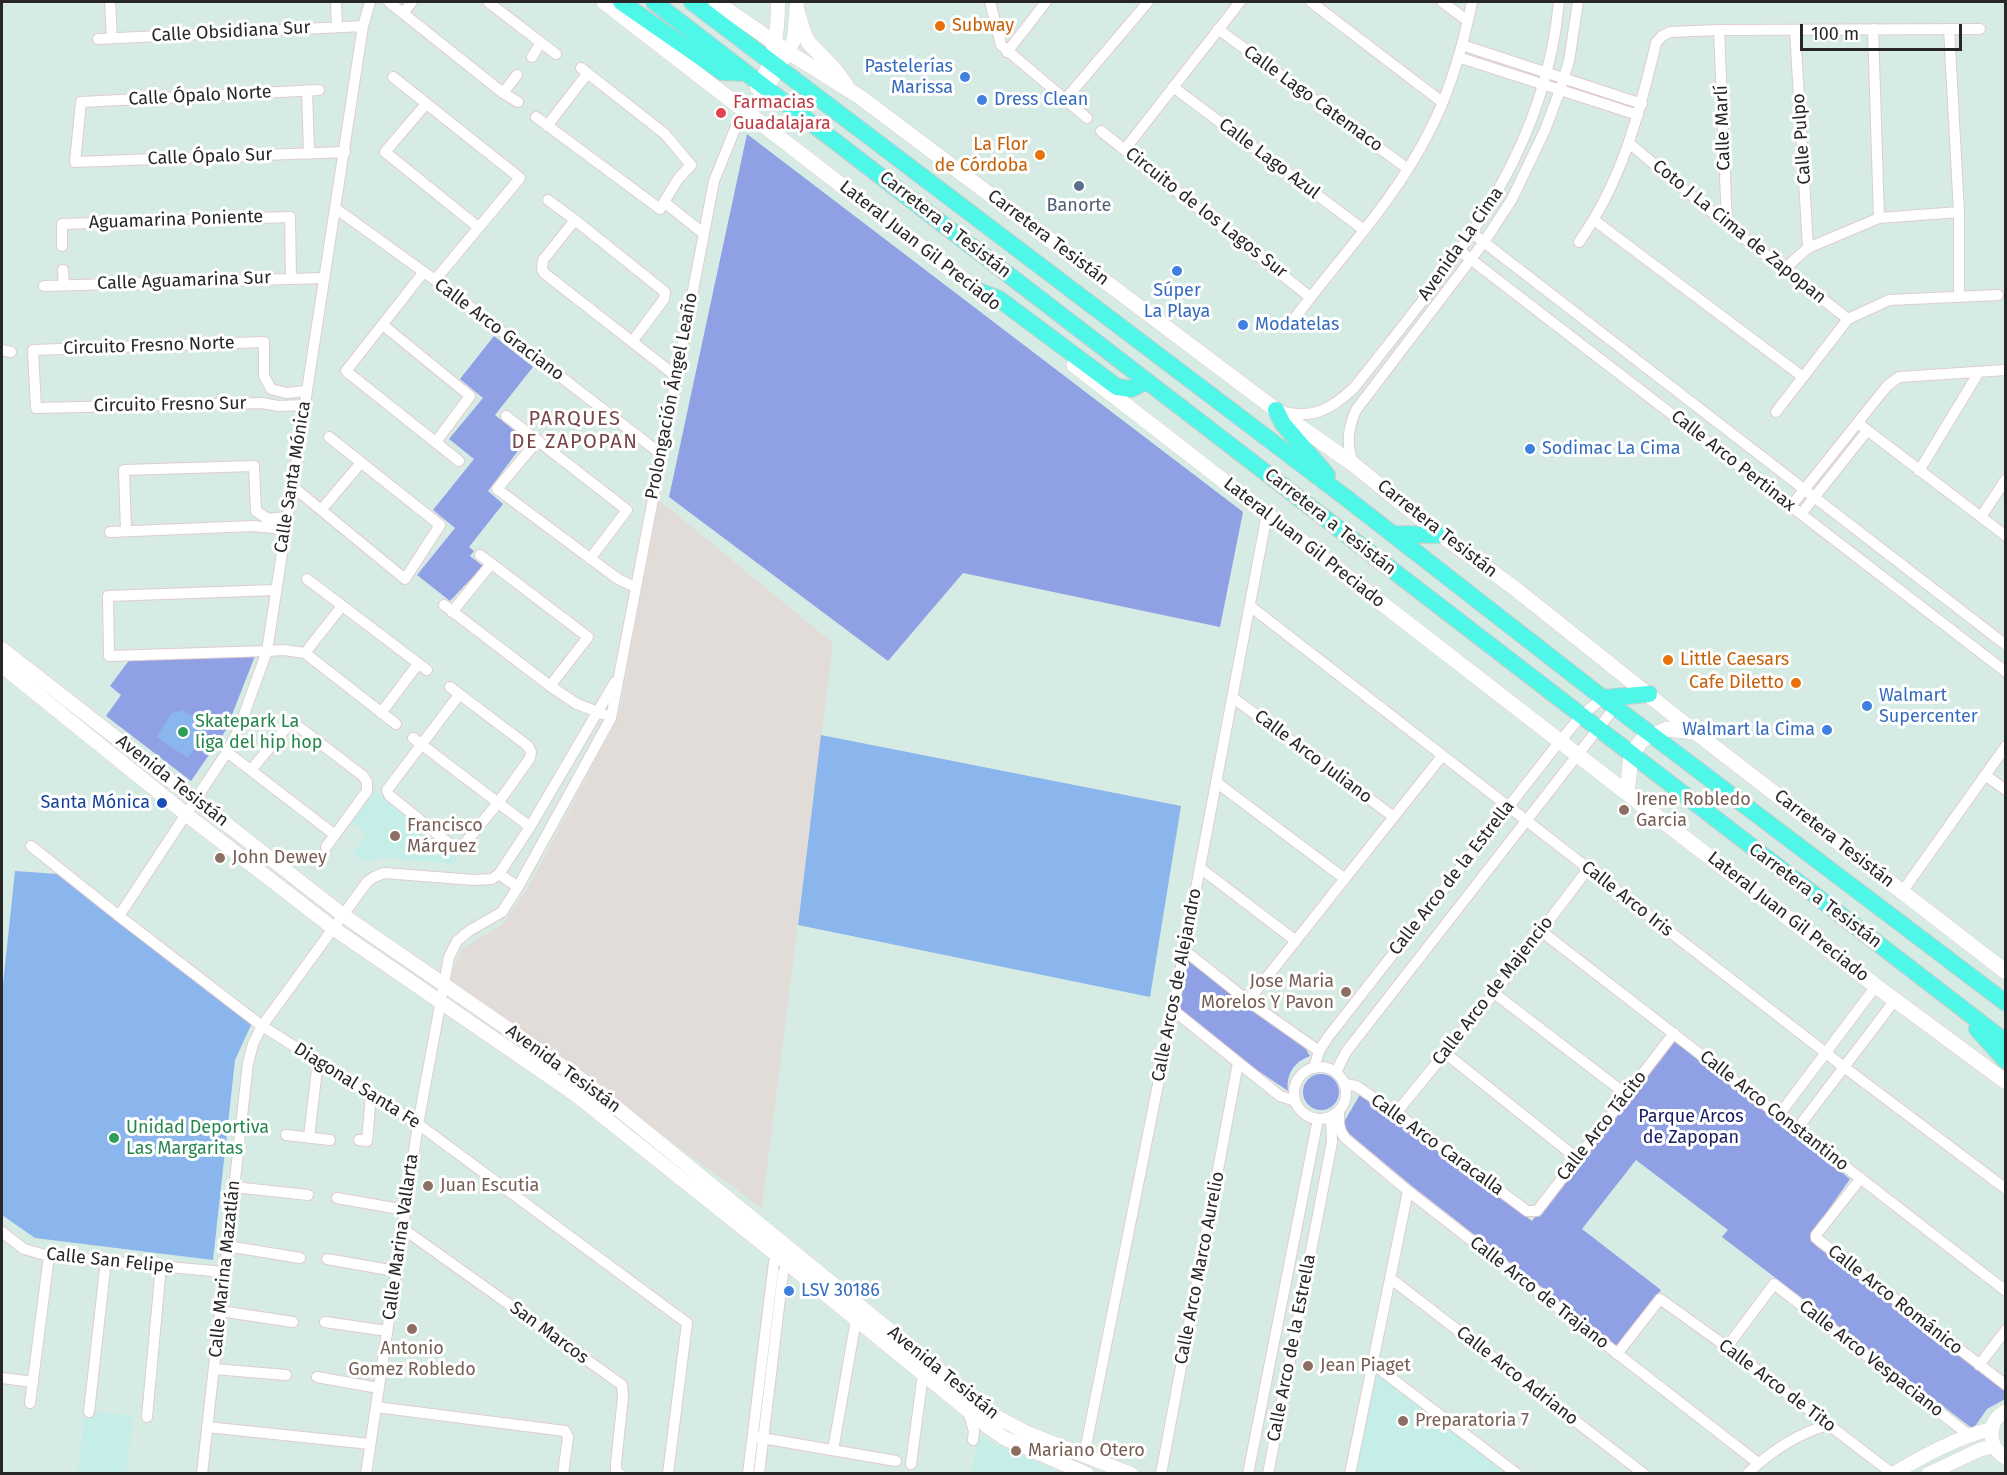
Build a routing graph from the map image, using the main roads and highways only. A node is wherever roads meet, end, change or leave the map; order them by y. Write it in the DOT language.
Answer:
graph roads {
  1 [pos="604,2"];
  2 [pos="621,2"];
  3 [pos="654,2"];
  4 [pos="692,2"];
  5 [pos="716,2"];
  6 [pos="797,6"];
  7 [pos="746,73"];
  8 [pos="856,95"];
  9 [pos="978,291"];
  10 [pos="1147,381"];
  11 [pos="1276,410"];
  12 [pos="1345,497"];
  13 [pos="1393,534"];
  14 [pos="1442,535"];
  15 [pos="1649,694"];
  16 [pos="1609,702"];
  17 [pos="1695,732"];
  18 [pos="1652,735"];
  19 [pos="1631,755"];
  20 [pos="1627,793"];
  21 [pos="2006,972"];
  22 [pos="2006,1003"];
  23 [pos="1957,1005"];
  24 [pos="2006,1042"];
  25 [pos="2006,1061"];
  26 [pos="2006,1082"];
  1 -- 9 [label="main road, Lateral Juan Gil Preciado"];
  2 -- 7 [label="main road"];
  3 -- 7 [label="main road, Carretera a Tesistán"];
  4 -- 12 [label="main road, Carretera a Tesistán"];
  5 -- 8 [label="main road"];
  6 -- 8 [label="main road"];
  7 -- 10 [label="main road, Carretera a Tesistán"];
  8 -- 11 [label="main road, Carretera Tesistán"];
  9 -- 10 [label="main road"];
  9 -- 20 [label="main road, Lateral Juan Gil Preciado"];
  10 -- 19 [label="main road, Carretera a Tesistán"];
  11 -- 12 [label="main road"];
  11 -- 14 [label="main road, Carretera Tesistán"];
  12 -- 13 [label="main road, Carretera a Tesistán"];
  13 -- 14 [label="main road"];
  13 -- 16 [label="main road, Carretera a Tesistán"];
  14 -- 15 [label="main road, Carretera Tesistán"];
  15 -- 16 [label="main road"];
  15 -- 17 [label="main road, Carretera Tesistán"];
  16 -- 18 [label="main road, Carretera a Tesistán"];
  17 -- 18 [label="main road"];
  17 -- 21 [label="main road, Carretera Tesistán"];
  18 -- 19 [label="main road"];
  18 -- 22 [label="main road, Carretera a Tesistán"];
  19 -- 20 [label="main road"];
  19 -- 23 [label="main road, Carretera a Tesistán"];
  20 -- 26 [label="main road, Lateral Juan Gil Preciado"];
  23 -- 24 [label="main road, Carretera a Tesistán"];
  23 -- 25 [label="main road"];
}
